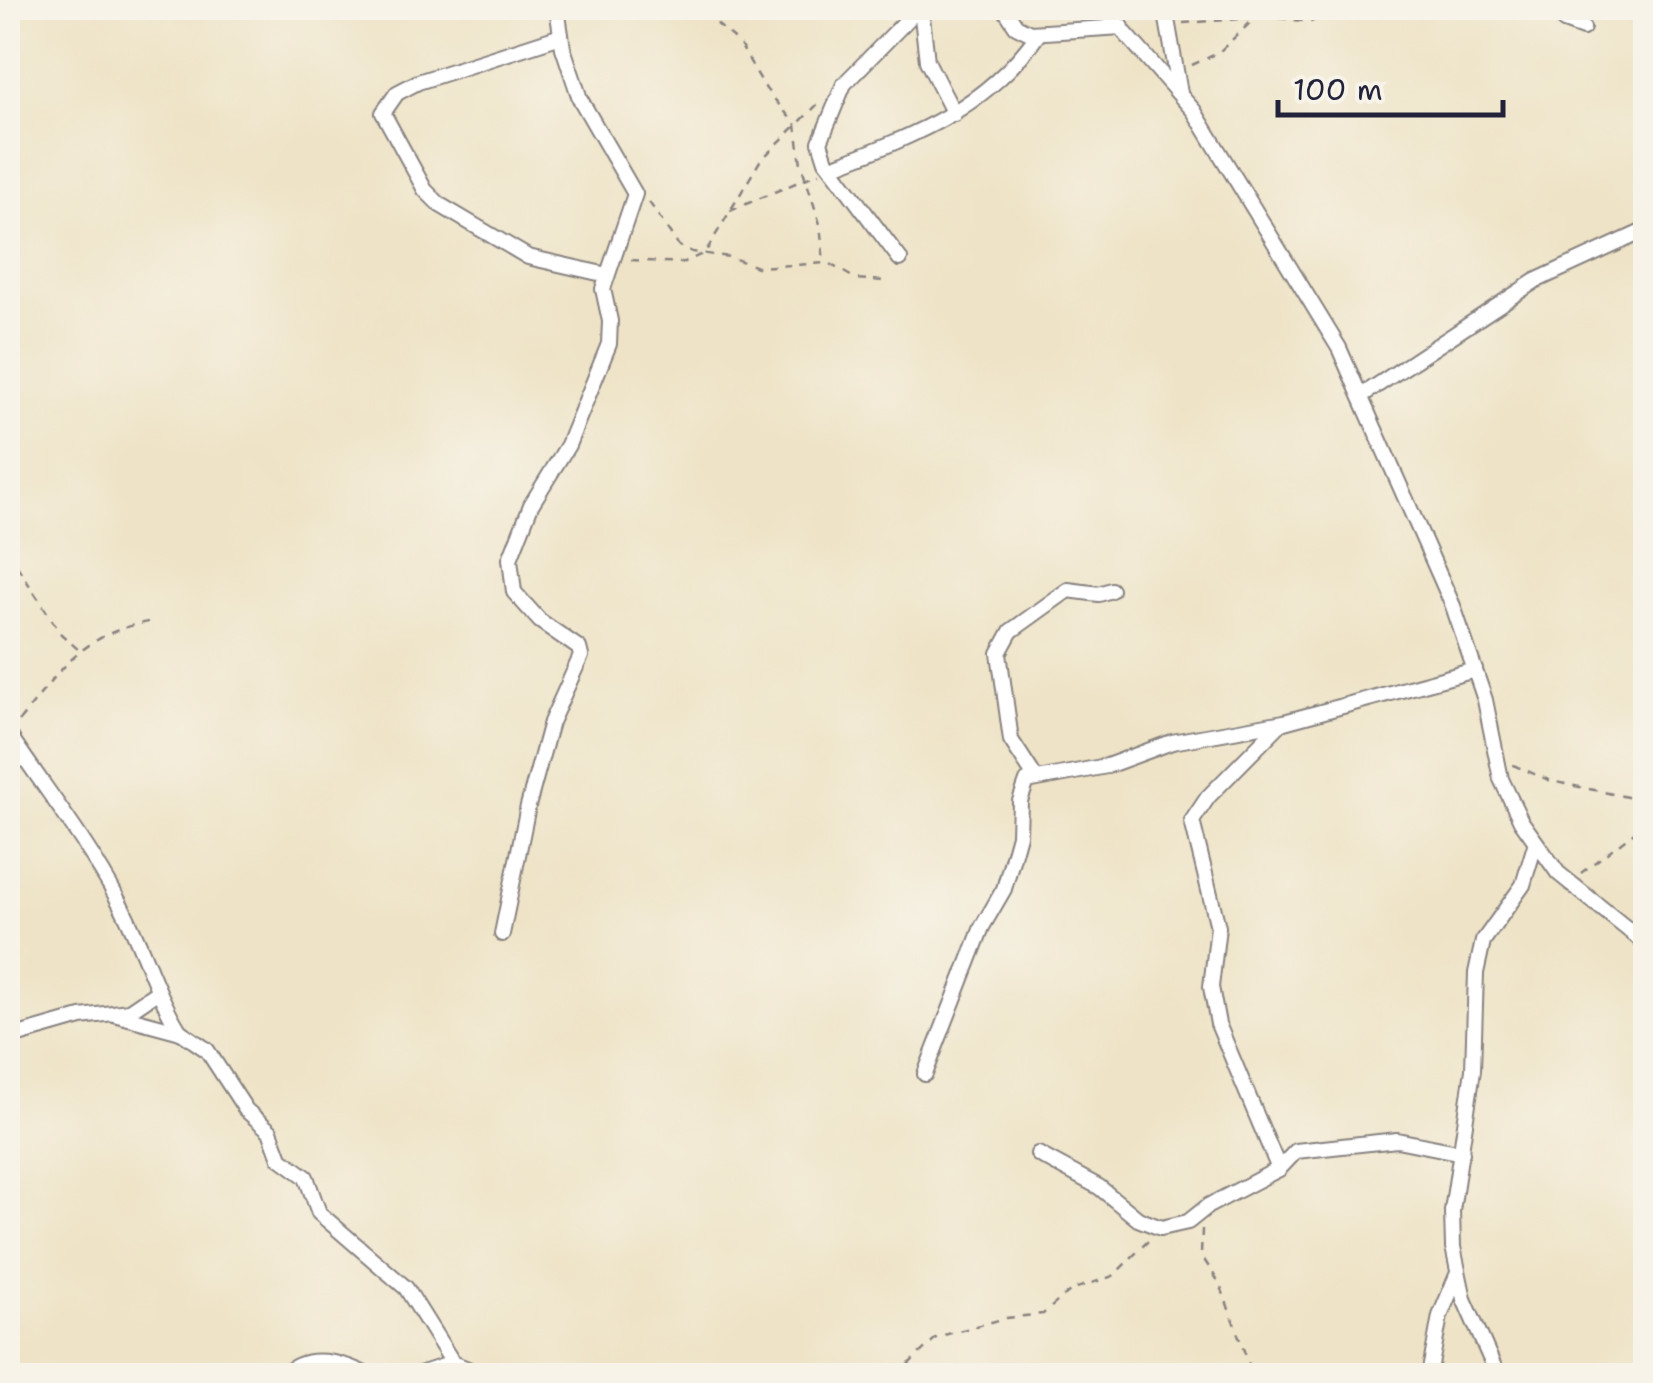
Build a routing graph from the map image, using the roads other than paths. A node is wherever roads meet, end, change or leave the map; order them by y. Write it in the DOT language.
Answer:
graph roads {
  1 [pos="557,8"];
  2 [pos="920,8"];
  3 [pos="1004,8"];
  4 [pos="1103,8"];
  5 [pos="1556,8"];
  6 [pos="1166,14"];
  7 [pos="1122,27"];
  8 [pos="1583,28"];
  9 [pos="1039,33"];
  10 [pos="562,36"];
  11 [pos="1180,93"];
  12 [pos="954,114"];
  13 [pos="832,168"];
  14 [pos="1646,230"];
  15 [pos="900,259"];
  16 [pos="607,275"];
  17 [pos="1361,396"];
  18 [pos="1111,590"];
  19 [pos="1475,670"];
  20 [pos="1281,723"];
  21 [pos="8,734"];
  22 [pos="1035,777"];
  23 [pos="1535,844"];
  24 [pos="502,934"];
  25 [pos="1646,944"];
  26 [pos="157,992"];
  27 [pos="114,1014"];
  28 [pos="180,1032"];
  29 [pos="8,1038"];
  30 [pos="925,1074"];
  31 [pos="1462,1153"];
  32 [pos="1038,1154"];
  33 [pos="1279,1169"];
  34 [pos="1458,1274"];
  35 [pos="453,1363"];
  36 [pos="284,1376"];
  37 [pos="369,1376"];
  38 [pos="414,1376"];
  39 [pos="484,1376"];
  40 [pos="1429,1376"];
  41 [pos="1498,1376"];
  1 -- 10 [label="street"];
  2 -- 12 [label="street"];
  2 -- 13 [label="street"];
  3 -- 9 [label="street"];
  4 -- 7 [label="street"];
  5 -- 8 [label="street"];
  6 -- 11 [label="street"];
  7 -- 9 [label="street"];
  7 -- 11 [label="street"];
  9 -- 12 [label="street"];
  10 -- 16 [label="street"];
  10 -- 16 [label="street"];
  11 -- 17 [label="street"];
  12 -- 13 [label="street"];
  13 -- 15 [label="street"];
  14 -- 17 [label="street"];
  16 -- 24 [label="street"];
  17 -- 19 [label="street"];
  18 -- 22 [label="street"];
  19 -- 20 [label="street"];
  19 -- 23 [label="street"];
  20 -- 22 [label="street"];
  20 -- 33 [label="street"];
  21 -- 26 [label="street"];
  22 -- 30 [label="street"];
  23 -- 25 [label="street"];
  23 -- 31 [label="street"];
  26 -- 27 [label="street"];
  26 -- 28 [label="street"];
  27 -- 28 [label="street"];
  27 -- 29 [label="street"];
  28 -- 35 [label="street"];
  31 -- 33 [label="street"];
  31 -- 34 [label="street"];
  32 -- 33 [label="street"];
  34 -- 40 [label="street"];
  34 -- 41 [label="street"];
  35 -- 38 [label="street"];
  35 -- 39 [label="street"];
  36 -- 37 [label="street"];
}
